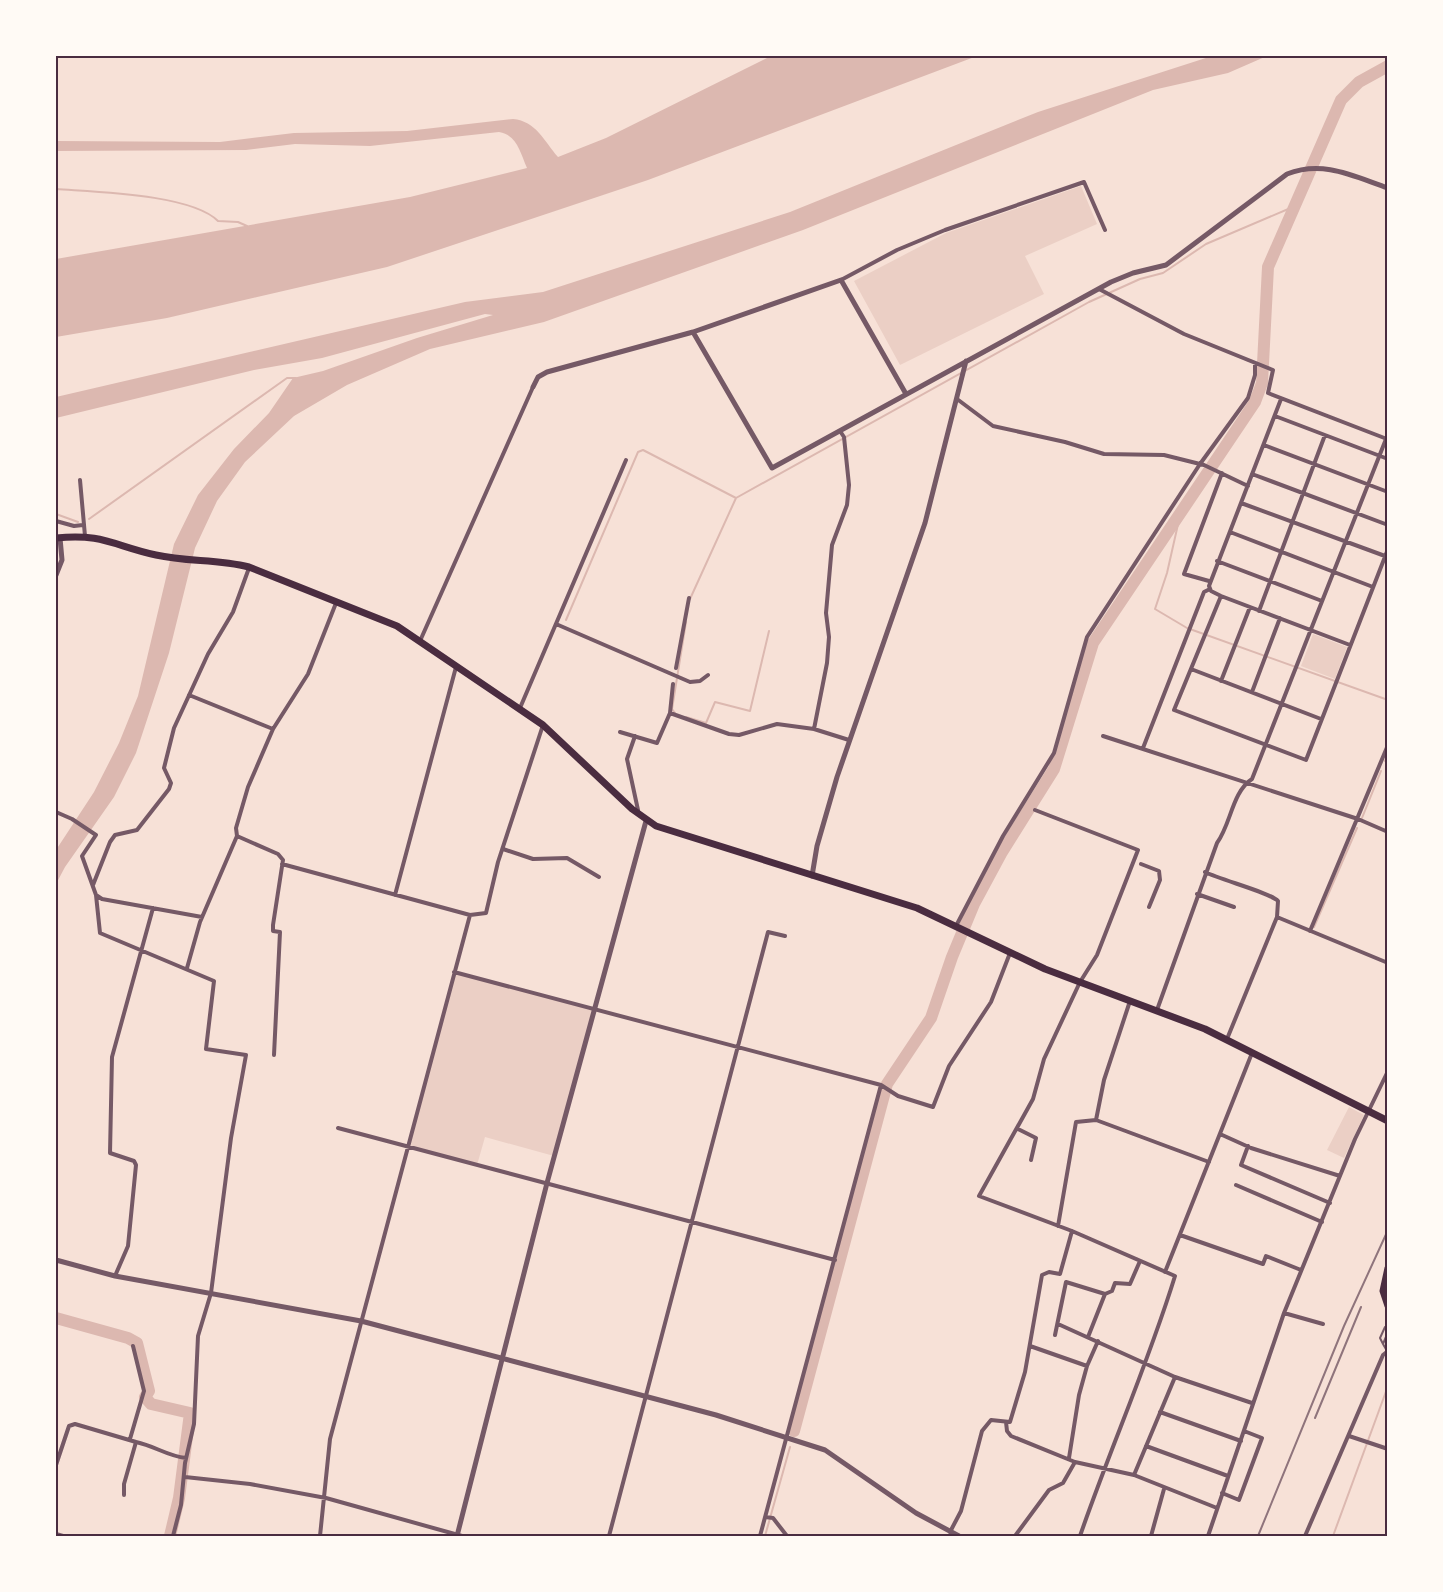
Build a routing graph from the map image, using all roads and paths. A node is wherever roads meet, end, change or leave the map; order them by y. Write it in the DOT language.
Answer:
graph roads {
  1 [pos="1388,188"];
  2 [pos="1105,230"];
  3 [pos="841,280"];
  4 [pos="1098,289"];
  5 [pos="693,332"];
  6 [pos="966,361"];
  7 [pos="1257,363"];
  8 [pos="532,387"];
  9 [pos="906,394"];
  10 [pos="957,399"];
  11 [pos="1281,399"];
  12 [pos="1275,416"];
  13 [pos="840,431"];
  14 [pos="1325,435"];
  15 [pos="1387,439"];
  16 [pos="1264,445"];
  17 [pos="1380,456"];
  18 [pos="1388,459"];
  19 [pos="626,460"];
  20 [pos="1314,464"];
  21 [pos="1202,465"];
  22 [pos="1222,473"];
  23 [pos="1252,474"];
  24 [pos="80,480"];
  25 [pos="1368,484"];
  26 [pos="1248,486"];
  27 [pos="1388,492"];
  28 [pos="1303,493"];
  29 [pos="1241,503"];
  30 [pos="1356,513"];
  31 [pos="56,521"];
  32 [pos="1293,522"];
  33 [pos="83,525"];
  34 [pos="1388,525"];
  35 [pos="1230,532"];
  36 [pos="85,536"];
  37 [pos="58,538"];
  38 [pos="1345,542"];
  39 [pos="1388,549"];
  40 [pos="1281,552"];
  41 [pos="1385,556"];
  42 [pos="1217,561"];
  43 [pos="249,567"];
  44 [pos="1334,572"];
  45 [pos="56,575"];
  46 [pos="1270,581"];
  47 [pos="1209,582"];
  48 [pos="1373,587"];
  49 [pos="1210,588"];
  50 [pos="1221,596"];
  51 [pos="689,598"];
  52 [pos="1322,600"];
  53 [pos="336,602"];
  54 [pos="1250,607"];
  55 [pos="1259,611"];
  56 [pos="1280,618"];
  57 [pos="556,624"];
  58 [pos="1311,630"];
  59 [pos="420,642"];
  60 [pos="1350,645"];
  61 [pos="456,666"];
  62 [pos="676,668"];
  63 [pos="1191,669"];
  64 [pos="708,675"];
  65 [pos="1221,681"];
  66 [pos="673,684"];
  67 [pos="1252,692"];
  68 [pos="189,695"];
  69 [pos="1281,704"];
  70 [pos="520,708"];
  71 [pos="670,713"];
  72 [pos="1321,719"];
  73 [pos="543,725"];
  74 [pos="273,729"];
  75 [pos="814,729"];
  76 [pos="620,732"];
  77 [pos="635,736"];
  78 [pos="1103,736"];
  79 [pos="849,740"];
  80 [pos="1265,745"];
  81 [pos="1388,745"];
  82 [pos="1143,748"];
  83 [pos="1246,783"];
  84 [pos="1035,810"];
  85 [pos="56,812"];
  86 [pos="1358,819"];
  87 [pos="646,821"];
  88 [pos="1388,832"];
  89 [pos="237,836"];
  90 [pos="503,849"];
  91 [pos="282,864"];
  92 [pos="1141,864"];
  93 [pos="1205,872"];
  94 [pos="812,876"];
  95 [pos="599,877"];
  96 [pos="93,885"];
  97 [pos="1197,894"];
  98 [pos="96,895"];
  99 [pos="395,895"];
  100 [pos="1149,906"];
  101 [pos="1234,907"];
  102 [pos="153,908"];
  103 [pos="470,915"];
  104 [pos="202,917"];
  105 [pos="1277,917"];
  106 [pos="961,930"];
  107 [pos="1310,931"];
  108 [pos="785,936"];
  109 [pos="140,950"];
  110 [pos="1010,953"];
  111 [pos="1388,963"];
  112 [pos="187,968"];
  113 [pos="454,972"];
  114 [pos="1080,982"];
  115 [pos="1130,1000"];
  116 [pos="596,1009"];
  117 [pos="1157,1010"];
  118 [pos="1226,1040"];
  119 [pos="737,1047"];
  120 [pos="1252,1053"];
  121 [pos="274,1055"];
  122 [pos="1388,1071"];
  123 [pos="884,1087"];
  124 [pos="1369,1112"];
  125 [pos="1096,1120"];
  126 [pos="1388,1121"];
  127 [pos="338,1128"];
  128 [pos="1018,1129"];
  129 [pos="1220,1134"];
  130 [pos="1248,1146"];
  131 [pos="408,1147"];
  132 [pos="1031,1160"];
  133 [pos="1209,1162"];
  134 [pos="1340,1176"];
  135 [pos="547,1183"];
  136 [pos="1236,1185"];
  137 [pos="1330,1203"];
  138 [pos="691,1222"];
  139 [pos="1322,1222"];
  140 [pos="1058,1226"];
  141 [pos="1072,1231"];
  142 [pos="1180,1235"];
  143 [pos="56,1260"];
  144 [pos="835,1260"];
  145 [pos="1140,1261"];
  146 [pos="1388,1268"];
  147 [pos="1301,1270"];
  148 [pos="1165,1272"];
  149 [pos="115,1276"];
  150 [pos="211,1293"];
  151 [pos="1105,1294"];
  152 [pos="1388,1306"];
  153 [pos="1284,1313"];
  154 [pos="361,1321"];
  155 [pos="1058,1324"];
  156 [pos="1323,1324"];
  157 [pos="1388,1328"];
  158 [pos="1388,1332"];
  159 [pos="1055,1335"];
  160 [pos="1088,1337"];
  161 [pos="1098,1341"];
  162 [pos="1383,1344"];
  163 [pos="133,1346"];
  164 [pos="1030,1346"];
  165 [pos="1387,1351"];
  166 [pos="502,1358"];
  167 [pos="1146,1362"];
  168 [pos="1087,1366"];
  169 [pos="1174,1377"];
  170 [pos="645,1395"];
  171 [pos="1252,1403"];
  172 [pos="1160,1412"];
  173 [pos="1006,1422"];
  174 [pos="1244,1431"];
  175 [pos="1349,1436"];
  176 [pos="787,1437"];
  177 [pos="130,1439"];
  178 [pos="1241,1441"];
  179 [pos="136,1442"];
  180 [pos="1146,1446"];
  181 [pos="58,1449"];
  182 [pos="1388,1449"];
  183 [pos="186,1458"];
  184 [pos="1069,1458"];
  185 [pos="1075,1462"];
  186 [pos="56,1465"];
  187 [pos="1104,1467"];
  188 [pos="1134,1475"];
  189 [pos="1228,1476"];
  190 [pos="184,1477"];
  191 [pos="1164,1489"];
  192 [pos="1222,1493"];
  193 [pos="124,1495"];
  194 [pos="326,1498"];
  195 [pos="1217,1508"];
  196 [pos="766,1517"];
  197 [pos="949,1532"];
  198 [pos="56,1534"];
  199 [pos="63,1536"];
  200 [pos="173,1536"];
  201 [pos="320,1536"];
  202 [pos="459,1536"];
  203 [pos="609,1536"];
  204 [pos="760,1536"];
  205 [pos="787,1536"];
  206 [pos="959,1536"];
  207 [pos="1015,1536"];
  208 [pos="1080,1536"];
  209 [pos="1151,1536"];
  210 [pos="1208,1536"];
  211 [pos="1305,1536"];
  1 -- 4 [label="street"];
  2 -- 3 [label="street"];
  3 -- 5 [label="street"];
  3 -- 9 [label="street"];
  4 -- 6 [label="street"];
  4 -- 7 [label="street"];
  5 -- 8 [label="street"];
  5 -- 13 [label="street"];
  6 -- 9 [label="street"];
  6 -- 10 [label="street"];
  7 -- 11 [label="street"];
  7 -- 21 [label="street"];
  8 -- 59 [label="street"];
  9 -- 13 [label="street"];
  10 -- 21 [label="street"];
  10 -- 79 [label="street"];
  11 -- 12 [label="street"];
  11 -- 15 [label="street"];
  12 -- 14 [label="street"];
  12 -- 16 [label="street"];
  13 -- 75 [label="street"];
  14 -- 17 [label="street"];
  14 -- 20 [label="street"];
  15 -- 17 [label="street"];
  16 -- 20 [label="street"];
  16 -- 23 [label="street"];
  17 -- 18 [label="street"];
  17 -- 25 [label="street"];
  19 -- 57 [label="street"];
  20 -- 25 [label="street"];
  20 -- 28 [label="street"];
  21 -- 22 [label="street"];
  21 -- 106 [label="street"];
  22 -- 26 [label="street"];
  22 -- 47 [label="street"];
  23 -- 26 [label="street"];
  23 -- 28 [label="street"];
  24 -- 33 [label="street"];
  25 -- 27 [label="street"];
  25 -- 30 [label="street"];
  26 -- 29 [label="street"];
  28 -- 30 [label="street"];
  28 -- 32 [label="street"];
  29 -- 32 [label="street"];
  29 -- 35 [label="street"];
  30 -- 34 [label="street"];
  30 -- 38 [label="street"];
  31 -- 33 [label="street"];
  32 -- 38 [label="street"];
  32 -- 40 [label="street"];
  33 -- 36 [label="street"];
  35 -- 40 [label="street"];
  35 -- 42 [label="street"];
  36 -- 37 [label="main road"];
  36 -- 43 [label="main road"];
  37 -- 45 [label="street"];
  38 -- 41 [label="street"];
  38 -- 44 [label="street"];
  39 -- 41 [label="street"];
  40 -- 44 [label="street"];
  40 -- 46 [label="street"];
  41 -- 48 [label="street"];
  42 -- 46 [label="street"];
  42 -- 47 [label="street"];
  43 -- 53 [label="main road"];
  43 -- 68 [label="street"];
  44 -- 48 [label="street"];
  44 -- 52 [label="street"];
  46 -- 52 [label="street"];
  46 -- 55 [label="street"];
  47 -- 49 [label="street"];
  48 -- 60 [label="street"];
  49 -- 50 [label="street"];
  49 -- 82 [label="street"];
  50 -- 54 [label="street"];
  50 -- 63 [label="street"];
  51 -- 62 [label="street"];
  52 -- 58 [label="street"];
  53 -- 59 [label="main road"];
  53 -- 74 [label="street"];
  54 -- 55 [label="street"];
  54 -- 65 [label="street"];
  55 -- 56 [label="street"];
  56 -- 58 [label="street"];
  56 -- 67 [label="street"];
  57 -- 64 [label="street"];
  57 -- 70 [label="street"];
  58 -- 60 [label="street"];
  58 -- 69 [label="street"];
  59 -- 61 [label="main road"];
  60 -- 72 [label="street"];
  61 -- 70 [label="main road"];
  61 -- 99 [label="street"];
  63 -- 65 [label="street"];
  63 -- 80 [label="street"];
  65 -- 67 [label="street"];
  66 -- 71 [label="street"];
  67 -- 69 [label="street"];
  68 -- 74 [label="street"];
  68 -- 96 [label="street"];
  69 -- 72 [label="street"];
  69 -- 80 [label="street"];
  70 -- 73 [label="main road"];
  71 -- 75 [label="street"];
  71 -- 77 [label="street"];
  72 -- 80 [label="street"];
  73 -- 87 [label="main road"];
  73 -- 90 [label="street"];
  74 -- 89 [label="street"];
  75 -- 79 [label="street"];
  76 -- 77 [label="street"];
  77 -- 87 [label="street"];
  78 -- 82 [label="street"];
  79 -- 94 [label="street"];
  80 -- 83 [label="street"];
  81 -- 86 [label="street"];
  82 -- 83 [label="street"];
  83 -- 86 [label="street"];
  83 -- 93 [label="street"];
  84 -- 114 [label="street"];
  85 -- 96 [label="street"];
  86 -- 88 [label="street"];
  86 -- 107 [label="street"];
  87 -- 94 [label="main road"];
  87 -- 116 [label="street"];
  89 -- 91 [label="street"];
  89 -- 104 [label="street"];
  90 -- 95 [label="street"];
  90 -- 103 [label="street"];
  91 -- 99 [label="street"];
  91 -- 121 [label="street"];
  92 -- 100 [label="street"];
  93 -- 97 [label="street"];
  93 -- 105 [label="street"];
  94 -- 106 [label="main road"];
  96 -- 98 [label="street"];
  97 -- 101 [label="street"];
  97 -- 117 [label="street"];
  98 -- 102 [label="street"];
  98 -- 109 [label="street"];
  99 -- 103 [label="street"];
  102 -- 104 [label="street"];
  102 -- 109 [label="street"];
  103 -- 113 [label="street"];
  104 -- 112 [label="street"];
  105 -- 107 [label="street"];
  105 -- 118 [label="street"];
  106 -- 110 [label="main road"];
  107 -- 111 [label="street"];
  108 -- 119 [label="street"];
  109 -- 112 [label="street"];
  109 -- 149 [label="street"];
  110 -- 114 [label="main road"];
  110 -- 123 [label="street"];
  112 -- 150 [label="street"];
  113 -- 116 [label="street"];
  113 -- 131 [label="street"];
  114 -- 115 [label="main road"];
  114 -- 128 [label="street"];
  115 -- 117 [label="main road"];
  115 -- 125 [label="street"];
  116 -- 119 [label="street"];
  116 -- 135 [label="street"];
  117 -- 118 [label="main road"];
  118 -- 120 [label="main road"];
  119 -- 123 [label="street"];
  119 -- 138 [label="street"];
  120 -- 124 [label="main road"];
  120 -- 129 [label="street"];
  122 -- 124 [label="street"];
  123 -- 144 [label="street"];
  124 -- 126 [label="main road"];
  124 -- 134 [label="street"];
  125 -- 133 [label="street"];
  125 -- 140 [label="street"];
  127 -- 131 [label="street"];
  128 -- 132 [label="street"];
  128 -- 140 [label="street"];
  129 -- 130 [label="street"];
  129 -- 133 [label="street"];
  130 -- 134 [label="street"];
  130 -- 137 [label="street"];
  131 -- 135 [label="street"];
  131 -- 154 [label="street"];
  133 -- 142 [label="street"];
  134 -- 137 [label="street"];
  135 -- 138 [label="street"];
  135 -- 166 [label="street"];
  136 -- 139 [label="street"];
  137 -- 139 [label="street"];
  138 -- 144 [label="street"];
  138 -- 170 [label="street"];
  139 -- 147 [label="street"];
  140 -- 141 [label="street"];
  141 -- 145 [label="street"];
  141 -- 164 [label="street"];
  142 -- 147 [label="street"];
  142 -- 148 [label="street"];
  143 -- 149 [label="street"];
  144 -- 176 [label="street"];
  145 -- 148 [label="street"];
  145 -- 151 [label="street"];
  146 -- 152 [label="main road"];
  147 -- 153 [label="street"];
  148 -- 167 [label="street"];
  149 -- 150 [label="street"];
  150 -- 154 [label="street"];
  150 -- 183 [label="street"];
  151 -- 155 [label="street"];
  151 -- 160 [label="street"];
  153 -- 156 [label="street"];
  153 -- 171 [label="street"];
  154 -- 166 [label="street"];
  154 -- 194 [label="street"];
  155 -- 159 [label="street"];
  155 -- 160 [label="street"];
  157 -- 162 [label="lane"];
  158 -- 162 [label="lane"];
  160 -- 161 [label="street"];
  161 -- 167 [label="street"];
  161 -- 168 [label="street"];
  162 -- 165 [label="lane"];
  163 -- 177 [label="street"];
  164 -- 168 [label="street"];
  164 -- 173 [label="street"];
  165 -- 175 [label="street"];
  166 -- 170 [label="street"];
  166 -- 202 [label="street"];
  167 -- 169 [label="street"];
  167 -- 187 [label="street"];
  168 -- 184 [label="street"];
  169 -- 171 [label="street"];
  169 -- 172 [label="street"];
  170 -- 176 [label="street"];
  170 -- 203 [label="street"];
  171 -- 174 [label="street"];
  172 -- 178 [label="street"];
  172 -- 180 [label="street"];
  173 -- 184 [label="street"];
  173 -- 197 [label="street"];
  174 -- 178 [label="street"];
  174 -- 192 [label="street"];
  175 -- 182 [label="street"];
  175 -- 211 [label="street"];
  176 -- 196 [label="street"];
  176 -- 197 [label="street"];
  177 -- 179 [label="street"];
  177 -- 181 [label="street"];
  178 -- 189 [label="street"];
  179 -- 183 [label="street"];
  179 -- 193 [label="street"];
  180 -- 188 [label="street"];
  180 -- 189 [label="street"];
  181 -- 186 [label="street"];
  183 -- 190 [label="street"];
  184 -- 185 [label="street"];
  185 -- 187 [label="street"];
  185 -- 207 [label="street"];
  187 -- 188 [label="street"];
  187 -- 208 [label="street"];
  188 -- 191 [label="street"];
  189 -- 192 [label="street"];
  190 -- 194 [label="street"];
  190 -- 200 [label="street"];
  191 -- 195 [label="street"];
  191 -- 209 [label="street"];
  192 -- 195 [label="street"];
  194 -- 201 [label="street"];
  194 -- 202 [label="street"];
  195 -- 210 [label="street"];
  196 -- 204 [label="street"];
  196 -- 205 [label="street"];
  197 -- 206 [label="street"];
  198 -- 199 [label="street"];
}
